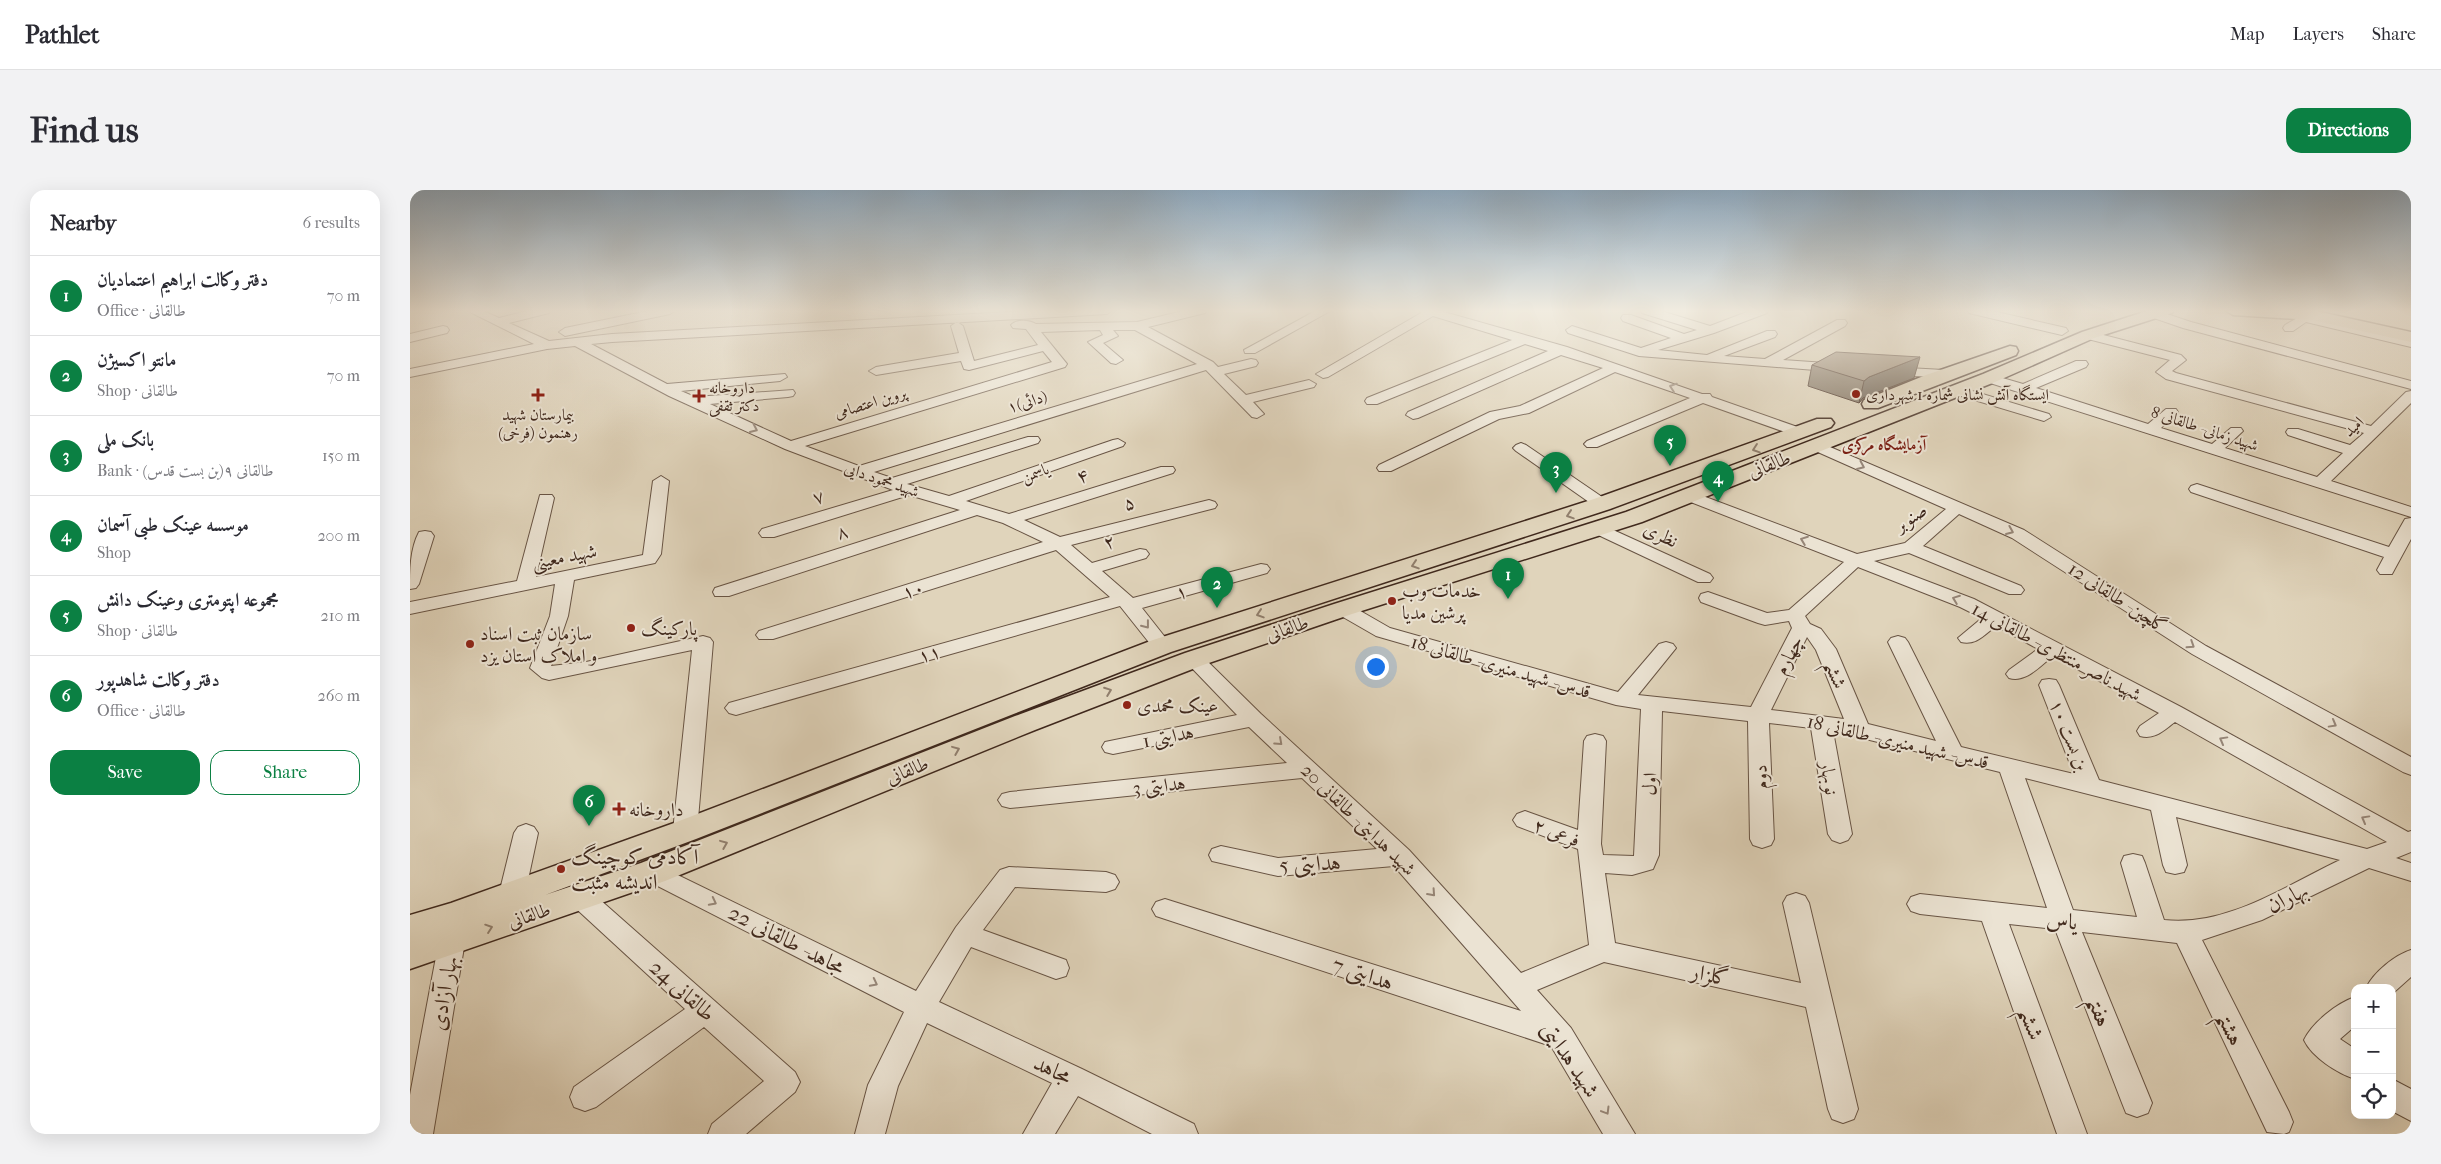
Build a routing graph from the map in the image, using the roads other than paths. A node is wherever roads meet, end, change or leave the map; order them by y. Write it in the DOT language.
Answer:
graph roads {
  1 [pos="503,354"];
  2 [pos="600,354"];
  3 [pos="1017,354"];
  4 [pos="1053,354"];
  5 [pos="1109,354"];
  6 [pos="1185,354"];
  7 [pos="1253,354"];
  8 [pos="1356,354"];
  9 [pos="1489,354"];
  10 [pos="1553,354"];
  11 [pos="1574,354"];
  12 [pos="1632,354"];
  13 [pos="1659,354"];
  14 [pos="1719,354"];
  15 [pos="1784,354"];
  16 [pos="2011,354"];
  17 [pos="2044,354"];
  18 [pos="2161,354"];
  19 [pos="2295,354"];
  20 [pos="966,356"];
  21 [pos="1706,359"];
  22 [pos="1116,360"];
  23 [pos="1601,363"];
  24 [pos="1768,363"];
  25 [pos="2081,364"];
  26 [pos="1615,367"];
  27 [pos="1211,369"];
  28 [pos="1856,369"];
  29 [pos="1876,370"];
  30 [pos="876,371"];
  31 [pos="410,373"];
  32 [pos="1323,374"];
  33 [pos="780,377"];
  34 [pos="1279,378"];
  35 [pos="1989,378"];
  36 [pos="1950,382"];
  37 [pos="1309,384"];
  38 [pos="2411,385"];
  39 [pos="666,388"];
  40 [pos="2023,388"];
  41 [pos="788,392"];
  42 [pos="1238,395"];
  43 [pos="2411,395"];
  44 [pos="1705,397"];
  45 [pos="1372,401"];
  46 [pos="694,402"];
  47 [pos="2171,412"];
  48 [pos="1257,414"];
  49 [pos="1413,415"];
  50 [pos="2044,417"];
  51 [pos="2151,429"];
  52 [pos="2236,431"];
  53 [pos="2374,431"];
  54 [pos="2293,432"];
  55 [pos="1808,439"];
  56 [pos="1033,440"];
  57 [pos="1118,443"];
  58 [pos="1592,444"];
  59 [pos="790,446"];
  60 [pos="1521,448"];
  61 [pos="2214,450"];
  62 [pos="2354,451"];
  63 [pos="1385,468"];
  64 [pos="1167,470"];
  65 [pos="857,472"];
  66 [pos="661,481"];
  67 [pos="2320,483"];
  68 [pos="901,486"];
  69 [pos="2197,489"];
  70 [pos="1689,496"];
  71 [pos="546,498"];
  72 [pos="951,501"];
  73 [pos="1602,504"];
  74 [pos="1209,505"];
  75 [pos="1957,508"];
  76 [pos="976,510"];
  77 [pos="2411,512"];
  78 [pos="1009,519"];
  79 [pos="2411,523"];
  80 [pos="1600,529"];
  81 [pos="768,533"];
  82 [pos="426,536"];
  83 [pos="1060,544"];
  84 [pos="1911,547"];
  85 [pos="1140,554"];
  86 [pos="1856,560"];
  87 [pos="1090,569"];
  88 [pos="1261,569"];
  89 [pos="565,577"];
  90 [pos="1704,578"];
  91 [pos="410,584"];
  92 [pos="525,585"];
  93 [pos="2015,590"];
  94 [pos="722,592"];
  95 [pos="1708,598"];
  96 [pos="1126,602"];
  97 [pos="410,608"];
  98 [pos="1343,609"];
  99 [pos="1994,618"];
  100 [pos="1799,622"];
  101 [pos="766,635"];
  102 [pos="1968,638"];
  103 [pos="1898,642"];
  104 [pos="1162,646"];
  105 [pos="1666,648"];
  106 [pos="2052,648"];
  107 [pos="1194,659"];
  108 [pos="2016,674"];
  109 [pos="2049,685"];
  110 [pos="1624,700"];
  111 [pos="1652,705"];
  112 [pos="736,708"];
  113 [pos="2174,712"];
  114 [pos="1758,715"];
  115 [pos="1253,719"];
  116 [pos="1821,722"];
  117 [pos="1859,729"];
  118 [pos="2148,731"];
  119 [pos="1595,741"];
  120 [pos="1112,747"];
  121 [pos="1953,753"];
  122 [pos="2010,767"];
  123 [pos="2411,767"];
  124 [pos="1309,770"];
  125 [pos="2090,786"];
  126 [pos="1010,800"];
  127 [pos="2162,805"];
  128 [pos="1525,820"];
  129 [pos="685,831"];
  130 [pos="526,832"];
  131 [pos="1840,834"];
  132 [pos="1762,839"];
  133 [pos="2409,842"];
  134 [pos="1589,854"];
  135 [pos="1221,855"];
  136 [pos="1400,856"];
  137 [pos="2367,858"];
  138 [pos="1644,862"];
  139 [pos="2133,863"];
  140 [pos="2175,865"];
  141 [pos="654,872"];
  142 [pos="2411,872"];
  143 [pos="1106,882"];
  144 [pos="512,894"];
  145 [pos="580,897"];
  146 [pos="1796,903"];
  147 [pos="1920,904"];
  148 [pos="1165,909"];
  149 [pos="1992,912"];
  150 [pos="2064,920"];
  151 [pos="410,929"];
  152 [pos="2154,930"];
  153 [pos="2195,932"];
  154 [pos="965,934"];
  155 [pos="452,941"];
  156 [pos="1603,951"];
  157 [pos="410,955"];
  158 [pos="2411,961"];
  159 [pos="1056,968"];
  160 [pos="2385,984"];
  161 [pos="1516,988"];
  162 [pos="1817,998"];
  163 [pos="921,1007"];
  164 [pos="706,1010"];
  165 [pos="2351,1012"];
  166 [pos="1561,1036"];
  167 [pos="2351,1063"];
  168 [pos="1072,1078"];
  169 [pos="2396,1096"];
  170 [pos="585,1097"];
  171 [pos="2137,1103"];
  172 [pos="2411,1107"];
  173 [pos="1843,1108"];
  174 [pos="2278,1122"];
  175 [pos="418,1134"];
  176 [pos="723,1134"];
  177 [pos="870,1134"];
  178 [pos="1038,1134"];
  179 [pos="1183,1134"];
  180 [pos="1620,1134"];
  181 [pos="2072,1134"];
  1 -- 31 [label="street"];
  2 -- 39 [label="street, شهید محمود دایی"];
  3 -- 20 [label="street"];
  4 -- 59 [label="street, پروین اعتصامی"];
  5 -- 22 [label="street"];
  6 -- 27 [label="street"];
  7 -- 27 [label="street"];
  8 -- 32 [label="street"];
  9 -- 45 [label="street"];
  10 -- 49 [label="street"];
  11 -- 23 [label="street, گلچین- طالقانی 12"];
  12 -- 23 [label="street"];
  13 -- 21 [label="street"];
  14 -- 21 [label="street"];
  15 -- 24 [label="street"];
  16 -- 36 [label="main road, طالقانی"];
  17 -- 35 [label="main road, طالقانی"];
  18 -- 53 [label="street"];
  19 -- 38 [label="street"];
  20 -- 30 [label="street"];
  21 -- 24 [label="street"];
  23 -- 26 [label="street, گلچین- طالقانی 12"];
  24 -- 28 [label="street"];
  25 -- 40 [label="street"];
  44 -- 26 [label="street, گلچین- طالقانی 12, one-way"];
  26 -- 63 [label="street"];
  27 -- 42 [label="street"];
  27 -- 65 [label="street, ۱(دائی)"];
  29 -- 36 [label="street"];
  33 -- 39 [label="street"];
  34 -- 42 [label="street"];
  35 -- 36 [label="main road, طالقانی"];
  35 -- 40 [label="street, شهید زمانی- طالقانی 8"];
  36 -- 50 [label="street"];
  36 -- 55 [label="main road, طالقانی"];
  37 -- 42 [label="street"];
  39 -- 46 [label="street, شهید محمود دایی"];
  40 -- 51 [label="street, شهید زمانی- طالقانی 8"];
  41 -- 46 [label="street"];
  42 -- 48 [label="street"];
  43 -- 53 [label="street, امید"];
  44 -- 55 [label="street, گلچین- طالقانی 12"];
  44 -- 58 [label="street"];
  46 -- 59 [label="street, شهید محمود دایی, one-way"];
  47 -- 51 [label="street"];
  51 -- 61 [label="street, شهید زمانی- طالقانی 8"];
  52 -- 61 [label="street"];
  53 -- 62 [label="street, امید"];
  54 -- 62 [label="street"];
  55 -- 70 [label="main road, طالقانی"];
  55 -- 73 [label="main road, طالقانی, one-way"];
  55 -- 75 [label="street, گلچین- طالقانی 12, one-way"];
  56 -- 68 [label="street"];
  57 -- 72 [label="street, یاسمن"];
  59 -- 65 [label="street, شهید محمود دایی"];
  60 -- 73 [label="street"];
  61 -- 67 [label="street, شهید زمانی- طالقانی 8"];
  62 -- 67 [label="street, امید"];
  64 -- 78 [label="street, ۴"];
  65 -- 68 [label="street, شهید محمود دایی"];
  66 -- 89 [label="street, شهید معینی"];
  67 -- 77 [label="street, شهید زمانی- طالقانی 8"];
  68 -- 72 [label="street, شهید محمود دایی"];
  68 -- 81 [label="street, ۷"];
  69 -- 79 [label="street"];
  70 -- 80 [label="main road, طالقانی"];
  86 -- 70 [label="street, شهید ناصر منتظری- طالقانی 14, one-way"];
  71 -- 92 [label="street"];
  72 -- 76 [label="street, شهید محمود دایی"];
  73 -- 104 [label="main road, طالقانی, one-way"];
  74 -- 83 [label="street, ۵"];
  75 -- 84 [label="street, صنوبر"];
  75 -- 123 [label="street, گلچین- طالقانی 12, one-way"];
  76 -- 78 [label="street, شهید محمود دایی"];
  76 -- 94 [label="street, ۸"];
  78 -- 83 [label="street, شهید محمود دایی"];
  80 -- 90 [label="street, نظری"];
  80 -- 98 [label="main road, طالقانی"];
  82 -- 91 [label="street"];
  83 -- 87 [label="street, شهید محمود دایی"];
  83 -- 101 [label="street, ۱۰"];
  84 -- 86 [label="street, صنوبر"];
  84 -- 93 [label="street"];
  85 -- 87 [label="street, ۲"];
  99 -- 86 [label="street, شهید ناصر منتظری- طالقانی 14, one-way"];
  86 -- 100 [label="street, چهارم"];
  87 -- 96 [label="street, شهید محمود دایی"];
  88 -- 96 [label="street, ۱"];
  89 -- 92 [label="street, شهید معینی"];
  89 -- 129 [label="street"];
  92 -- 97 [label="street, شهید معینی"];
  95 -- 100 [label="street"];
  96 -- 104 [label="street, شهید محمود دایی, one-way"];
  96 -- 112 [label="street, ۱۱"];
  98 -- 107 [label="main road, طالقانی"];
  98 -- 110 [label="street, قدس- شهید منیری- طالقانی 18"];
  99 -- 102 [label="street"];
  99 -- 106 [label="street, شهید ناصر منتظری- طالقانی 14"];
  100 -- 114 [label="street, چهارم"];
  100 -- 117 [label="street, ششم"];
  103 -- 121 [label="street"];
  104 -- 129 [label="main road, طالقانی"];
  105 -- 110 [label="street"];
  106 -- 108 [label="street"];
  106 -- 113 [label="street, شهید ناصر منتظری- طالقانی 14"];
  107 -- 115 [label="street, شهید هدایتی- طالقانی 20"];
  141 -- 107 [label="main road, طالقانی, one-way"];
  109 -- 125 [label="street, بن بست ۱۰"];
  110 -- 111 [label="street, قدس- شهید منیری- طالقانی 18"];
  111 -- 114 [label="street, قدس- شهید منیری- طالقانی 18"];
  111 -- 138 [label="street, اول"];
  113 -- 118 [label="street"];
  133 -- 113 [label="street, شهید ناصر منتظری- طالقانی 14, one-way"];
  114 -- 116 [label="street, قدس- شهید منیری- طالقانی 18"];
  114 -- 132 [label="street, دوم"];
  115 -- 120 [label="street, هدایتی 1"];
  115 -- 124 [label="street, شهید هدایتی- طالقانی 20, one-way"];
  116 -- 117 [label="street, قدس- شهید منیری- طالقانی 18"];
  116 -- 131 [label="street, نوبهار"];
  117 -- 121 [label="street, قدس- شهید منیری- طالقانی 18"];
  119 -- 134 [label="street"];
  121 -- 122 [label="street, قدس- شهید منیری- طالقانی 18"];
  122 -- 125 [label="street, قدس- شهید منیری- طالقانی 18"];
  122 -- 150 [label="street, هفتم"];
  124 -- 126 [label="street, هدایتی 3"];
  124 -- 136 [label="street, شهید هدایتی- طالقانی 20"];
  125 -- 127 [label="street, قدس- شهید منیری- طالقانی 18"];
  127 -- 137 [label="street, قدس- شهید منیری- طالقانی 18"];
  127 -- 140 [label="street"];
  128 -- 134 [label="street, فرعی ۲"];
  129 -- 144 [label="main road, طالقانی"];
  130 -- 144 [label="street"];
  133 -- 137 [label="street, بهاران"];
  134 -- 138 [label="street, فرعی ۲"];
  134 -- 156 [label="street"];
  135 -- 136 [label="street, هدایتی 5"];
  136 -- 161 [label="street, شهید هدایتی- طالقانی 20, one-way"];
  137 -- 142 [label="street, قدس- شهید منیری- طالقانی 18"];
  137 -- 153 [label="street, بهاران"];
  139 -- 152 [label="street"];
  141 -- 145 [label="main road, طالقانی"];
  141 -- 163 [label="street, مجاهد- طالقانی 22, one-way"];
  143 -- 154 [label="street"];
  144 -- 151 [label="main road, طالقانی"];
  155 -- 145 [label="main road, طالقانی, one-way"];
  145 -- 164 [label="street, طالقانی 24"];
  146 -- 162 [label="street"];
  147 -- 149 [label="street, یاس"];
  148 -- 166 [label="street, هدایتی 7"];
  149 -- 150 [label="street, یاس"];
  149 -- 181 [label="street, ششم"];
  150 -- 152 [label="street, یاس"];
  150 -- 171 [label="street, هفتم"];
  152 -- 153 [label="street, یاس"];
  153 -- 174 [label="street, هشتم"];
  154 -- 159 [label="street"];
  154 -- 163 [label="street"];
  155 -- 157 [label="main road, طالقانی"];
  155 -- 175 [label="street, بهار آزادی"];
  156 -- 161 [label="street"];
  156 -- 162 [label="street, گلزار"];
  158 -- 160 [label="street"];
  161 -- 166 [label="street, شهید هدایتی"];
  162 -- 173 [label="street"];
  163 -- 168 [label="street, مجاهد"];
  163 -- 177 [label="street"];
  164 -- 170 [label="street"];
  164 -- 176 [label="street, طالقانی 24"];
  165 -- 167 [label="street"];
  166 -- 180 [label="street, شهید هدایتی, one-way"];
  168 -- 178 [label="street"];
  168 -- 179 [label="street, مجاهد"];
  169 -- 172 [label="street"];
}
